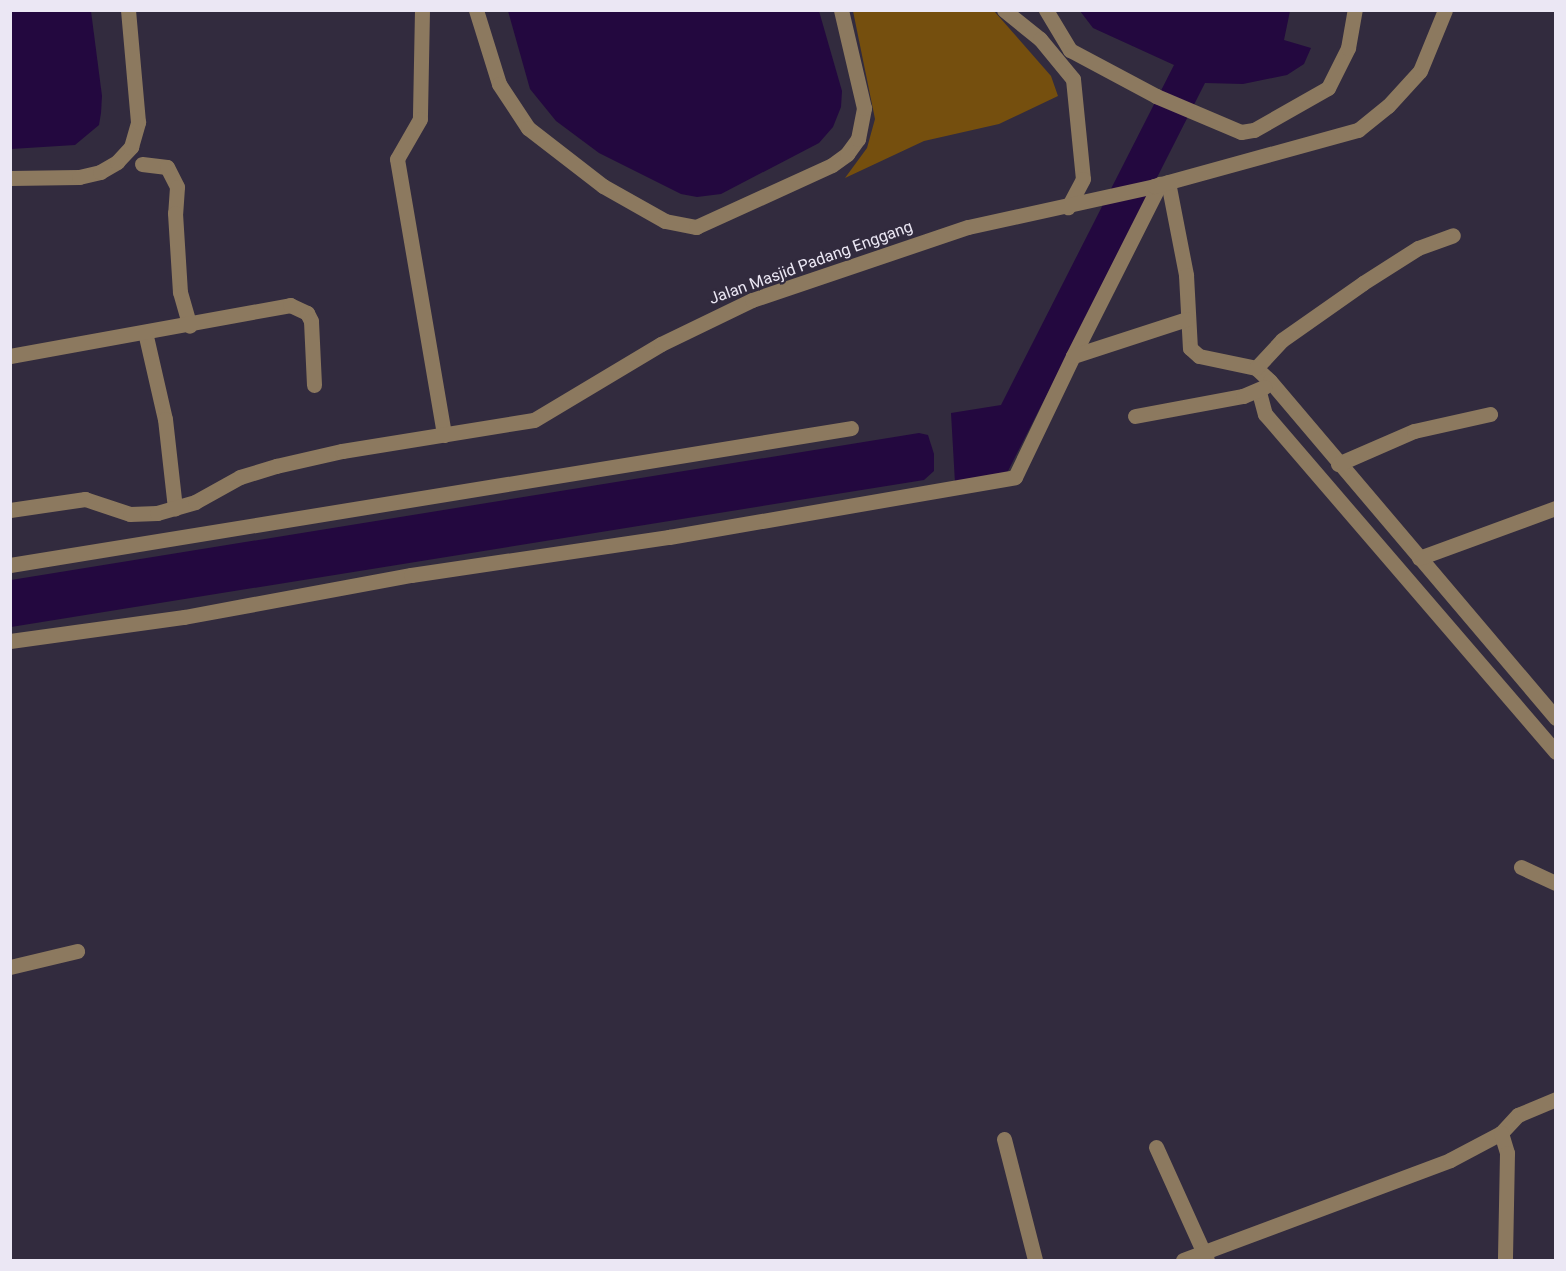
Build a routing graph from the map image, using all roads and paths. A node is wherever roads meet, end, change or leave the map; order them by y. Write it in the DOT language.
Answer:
graph roads {
  1 [pos="128,10"];
  2 [pos="422,10"];
  3 [pos="476,10"];
  4 [pos="841,10"];
  5 [pos="1004,10"];
  6 [pos="1046,10"];
  7 [pos="1355,10"];
  8 [pos="1445,10"];
  9 [pos="141,164"];
  10 [pos="10,178"];
  11 [pos="1160,184"];
  12 [pos="1068,207"];
  13 [pos="1453,235"];
  14 [pos="1187,319"];
  15 [pos="190,326"];
  16 [pos="145,332"];
  17 [pos="10,356"];
  18 [pos="1073,356"];
  19 [pos="1256,368"];
  20 [pos="1270,381"];
  21 [pos="314,385"];
  22 [pos="1259,392"];
  23 [pos="1490,414"];
  24 [pos="1135,416"];
  25 [pos="851,428"];
  26 [pos="444,435"];
  27 [pos="1338,464"];
  28 [pos="175,508"];
  29 [pos="1556,508"];
  30 [pos="10,510"];
  31 [pos="1419,558"];
  32 [pos="10,565"];
  33 [pos="10,641"];
  34 [pos="1553,711"];
  35 [pos="1531,723"];
  36 [pos="1556,752"];
  37 [pos="1521,867"];
  38 [pos="1556,883"];
  39 [pos="77,951"];
  40 [pos="10,967"];
  41 [pos="1556,1099"];
  42 [pos="1501,1133"];
  43 [pos="1004,1139"];
  44 [pos="1156,1147"];
  45 [pos="1205,1256"];
  46 [pos="1035,1260"];
  47 [pos="1183,1260"];
  48 [pos="1505,1260"];
  1 -- 10 [label="street"];
  2 -- 26 [label="street"];
  3 -- 4 [label="street"];
  5 -- 12 [label="street"];
  6 -- 7 [label="street"];
  8 -- 11 [label="street, Jalan Masjid Padang Enggang"];
  9 -- 15 [label="street"];
  11 -- 12 [label="street, Jalan Masjid Padang Enggang"];
  11 -- 14 [label="street"];
  11 -- 18 [label="street"];
  12 -- 26 [label="street, Jalan Masjid Padang Enggang"];
  13 -- 19 [label="street"];
  14 -- 18 [label="street"];
  14 -- 19 [label="street"];
  15 -- 16 [label="street"];
  15 -- 21 [label="street"];
  16 -- 17 [label="street"];
  16 -- 28 [label="street"];
  18 -- 33 [label="street"];
  19 -- 20 [label="street"];
  20 -- 22 [label="street"];
  20 -- 27 [label="street"];
  22 -- 24 [label="street"];
  22 -- 35 [label="street"];
  23 -- 27 [label="street"];
  25 -- 32 [label="street"];
  26 -- 28 [label="street, Jalan Masjid Padang Enggang"];
  27 -- 31 [label="street"];
  28 -- 30 [label="street, Jalan Masjid Padang Enggang"];
  29 -- 31 [label="street"];
  31 -- 34 [label="street"];
  34 -- 35 [label="street"];
  35 -- 36 [label="street"];
  37 -- 38 [label="street"];
  39 -- 40 [label="street"];
  41 -- 42 [label="street"];
  42 -- 45 [label="street"];
  42 -- 48 [label="street"];
  43 -- 46 [label="street"];
  44 -- 45 [label="street"];
  45 -- 47 [label="street"];
}
